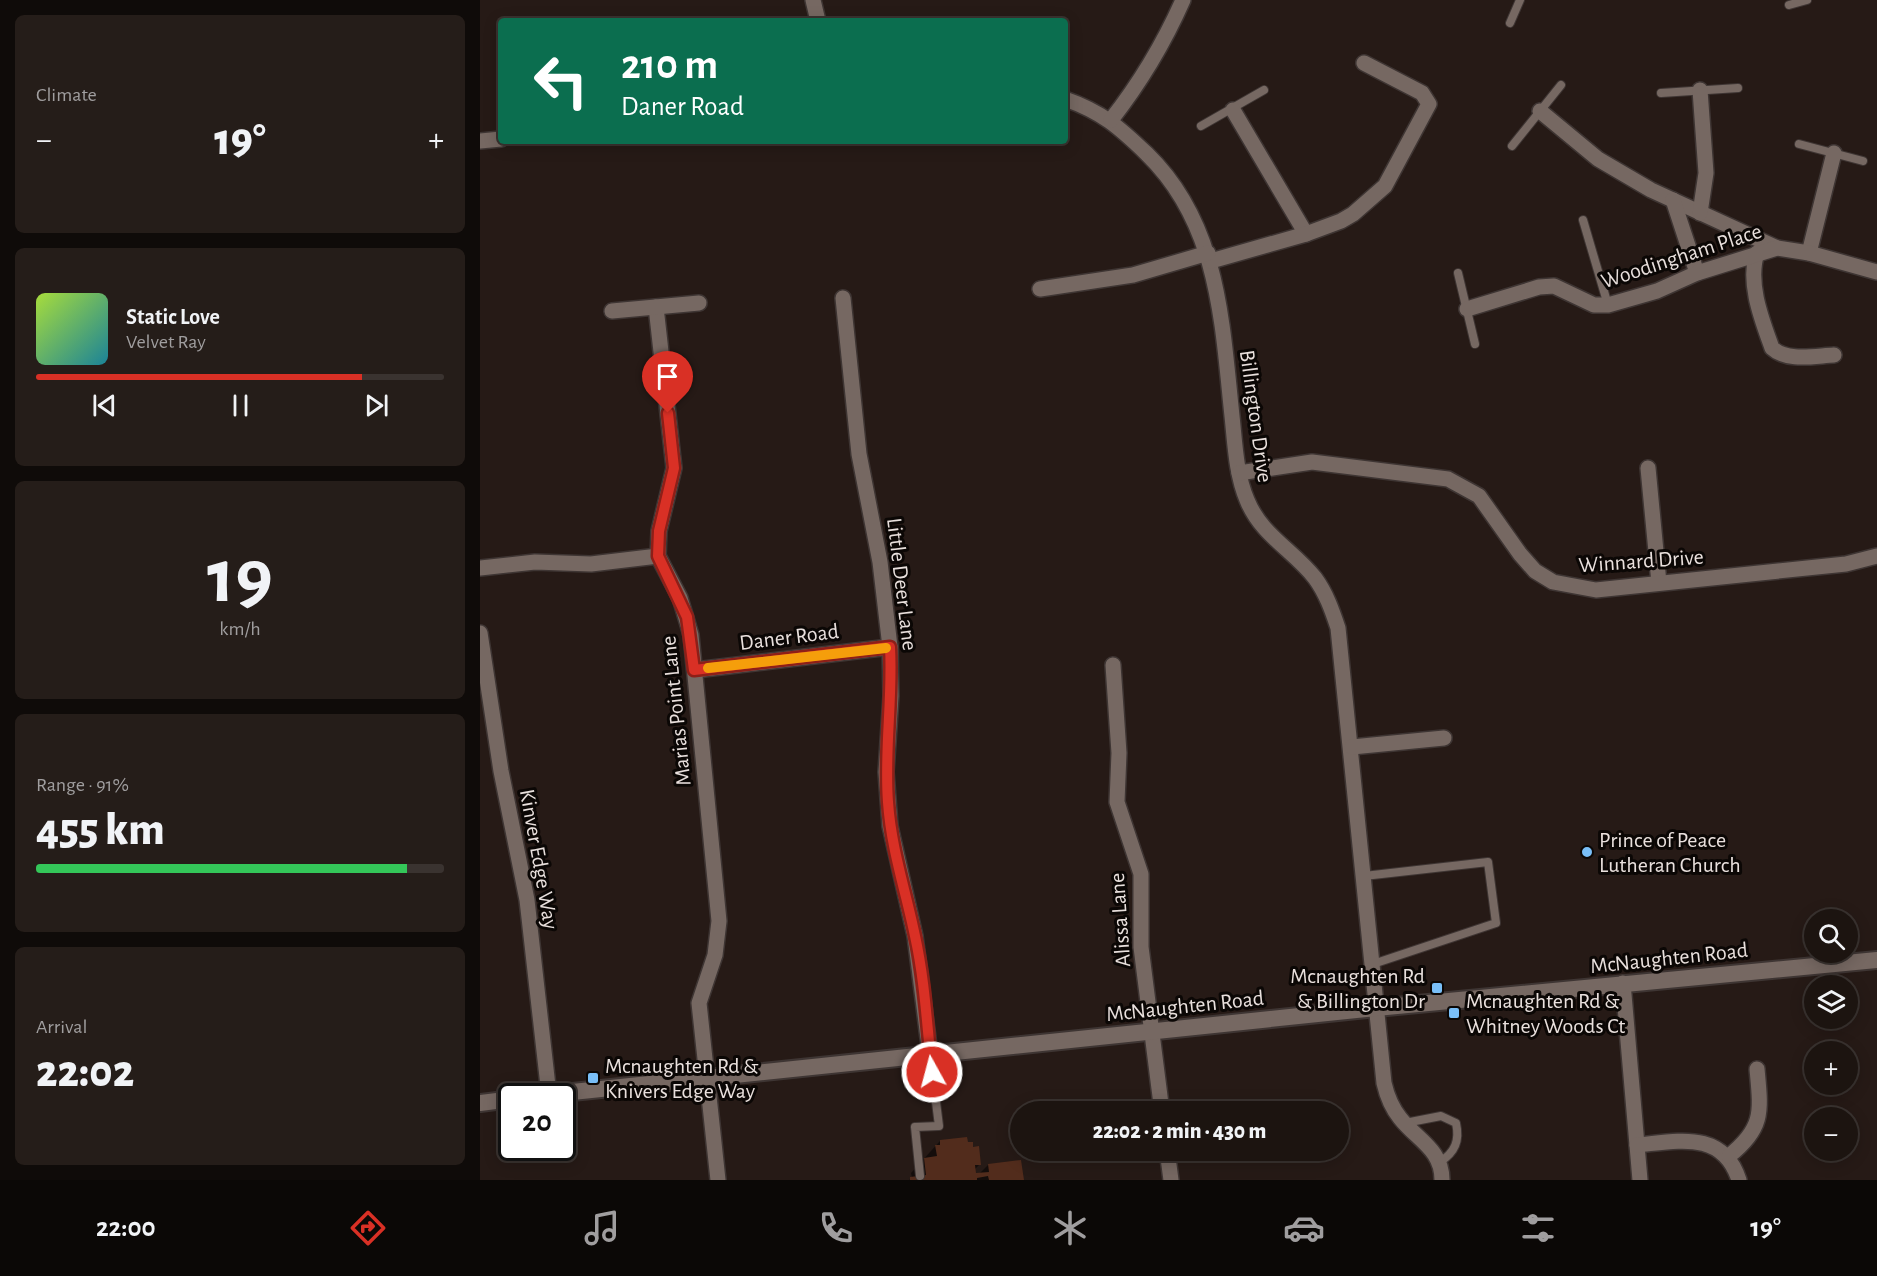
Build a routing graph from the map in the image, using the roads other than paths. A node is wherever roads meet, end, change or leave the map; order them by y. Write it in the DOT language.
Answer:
graph roads {
  1 [pos="813,0"];
  2 [pos="1183,0"];
  3 [pos="1520,0"];
  4 [pos="1807,0"];
  5 [pos="1789,5"];
  6 [pos="818,18"];
  7 [pos="1510,23"];
  8 [pos="1364,63"];
  9 [pos="1561,86"];
  10 [pos="1738,88"];
  11 [pos="1264,90"];
  12 [pos="1700,90"];
  13 [pos="1661,93"];
  14 [pos="1068,100"];
  15 [pos="1233,110"];
  16 [pos="1540,111"];
  17 [pos="1111,120"];
  18 [pos="1201,126"];
  19 [pos="498,139"];
  20 [pos="480,141"];
  21 [pos="1799,144"];
  22 [pos="1512,146"];
  23 [pos="1834,153"];
  24 [pos="1863,161"];
  25 [pos="1673,200"];
  26 [pos="1700,213"];
  27 [pos="1583,220"];
  28 [pos="1306,234"];
  29 [pos="1777,248"];
  30 [pos="1757,253"];
  31 [pos="1809,253"];
  32 [pos="1209,257"];
  33 [pos="1877,272"];
  34 [pos="1458,273"];
  35 [pos="1697,273"];
  36 [pos="1040,289"];
  37 [pos="843,298"];
  38 [pos="699,303"];
  39 [pos="1608,305"];
  40 [pos="656,307"];
  41 [pos="1467,309"];
  42 [pos="612,311"];
  43 [pos="1475,344"];
  44 [pos="1834,355"];
  45 [pos="1648,468"];
  46 [pos="1239,473"];
  47 [pos="658,556"];
  48 [pos="1877,556"];
  49 [pos="480,568"];
  50 [pos="1659,583"];
  51 [pos="480,633"];
  52 [pos="890,647"];
  53 [pos="1113,666"];
  54 [pos="694,670"];
  55 [pos="483,671"];
  56 [pos="1444,738"];
  57 [pos="1352,747"];
  58 [pos="1365,876"];
  59 [pos="1877,960"];
  60 [pos="1373,964"];
  61 [pos="1623,983"];
  62 [pos="1376,1008"];
  63 [pos="1152,1031"];
  64 [pos="930,1054"];
  65 [pos="1757,1069"];
  66 [pos="707,1080"];
  67 [pos="540,1083"];
  68 [pos="576,1093"];
  69 [pos="498,1101"];
  70 [pos="1161,1101"];
  71 [pos="480,1103"];
  72 [pos="1405,1123"];
  73 [pos="1637,1145"];
  74 [pos="1729,1156"];
  75 [pos="1168,1161"];
  76 [pos="1440,1162"];
  77 [pos="920,1176"];
  78 [pos="718,1180"];
  79 [pos="1171,1180"];
  80 [pos="1442,1180"];
  81 [pos="1640,1180"];
  82 [pos="1739,1180"];
  1 -- 6 [label="street"];
  2 -- 17 [label="street"];
  3 -- 7 [label="lane"];
  4 -- 5 [label="lane"];
  8 -- 28 [label="street"];
  9 -- 16 [label="lane"];
  10 -- 12 [label="lane"];
  11 -- 15 [label="lane"];
  12 -- 13 [label="lane"];
  12 -- 26 [label="street"];
  14 -- 17 [label="street, Billington Drive"];
  15 -- 18 [label="lane"];
  15 -- 28 [label="street"];
  16 -- 22 [label="lane"];
  16 -- 25 [label="street"];
  17 -- 32 [label="street, Billington Drive"];
  19 -- 20 [label="street"];
  21 -- 23 [label="lane"];
  23 -- 24 [label="lane"];
  23 -- 31 [label="street"];
  25 -- 26 [label="street"];
  25 -- 35 [label="street"];
  26 -- 29 [label="street"];
  27 -- 39 [label="lane"];
  28 -- 32 [label="street"];
  29 -- 30 [label="street, Woodingham Place"];
  29 -- 31 [label="street, Woodingham Place"];
  30 -- 35 [label="street, Woodingham Place"];
  30 -- 44 [label="street"];
  31 -- 33 [label="street, Woodingham Place"];
  32 -- 36 [label="street"];
  32 -- 46 [label="street, Billington Drive"];
  34 -- 41 [label="lane"];
  35 -- 39 [label="street, Woodingham Place"];
  37 -- 52 [label="street, Little Deer Lane"];
  38 -- 40 [label="street"];
  39 -- 41 [label="street, Woodingham Place"];
  40 -- 42 [label="street"];
  40 -- 47 [label="street, Marias Point Lane"];
  41 -- 43 [label="lane"];
  45 -- 50 [label="street"];
  46 -- 50 [label="street, Winnard Drive"];
  46 -- 57 [label="street, Billington Drive"];
  47 -- 49 [label="street"];
  47 -- 54 [label="street, Marias Point Lane"];
  48 -- 50 [label="street, Winnard Drive"];
  51 -- 55 [label="street, Kinver Edge Way"];
  52 -- 54 [label="street, Daner Road"];
  52 -- 64 [label="street, Little Deer Lane"];
  53 -- 63 [label="street, Alissa Lane"];
  54 -- 66 [label="street, Marias Point Lane"];
  55 -- 67 [label="street, Kinver Edge Way"];
  56 -- 57 [label="street"];
  57 -- 58 [label="street, Billington Drive"];
  58 -- 60 [label="street, Billington Drive"];
  58 -- 60 [label="lane"];
  59 -- 61 [label="street, McNaughten Road"];
  60 -- 62 [label="street, Billington Drive"];
  61 -- 62 [label="street, McNaughten Road"];
  61 -- 73 [label="street"];
  62 -- 63 [label="street, McNaughten Road"];
  62 -- 72 [label="street, Billington Drive"];
  63 -- 64 [label="street, McNaughten Road"];
  63 -- 70 [label="street, Alissa Lane"];
  64 -- 66 [label="street, McNaughten Road"];
  64 -- 77 [label="lane"];
  65 -- 74 [label="street"];
  66 -- 68 [label="street, McNaughten Road"];
  66 -- 78 [label="street, Marias Point Lane"];
  69 -- 71 [label="street"];
  72 -- 76 [label="street, Billington Drive"];
  72 -- 76 [label="lane"];
  73 -- 74 [label="street"];
  73 -- 81 [label="street"];
  74 -- 82 [label="street"];
  75 -- 79 [label="street"];
  76 -- 80 [label="street"];
}
